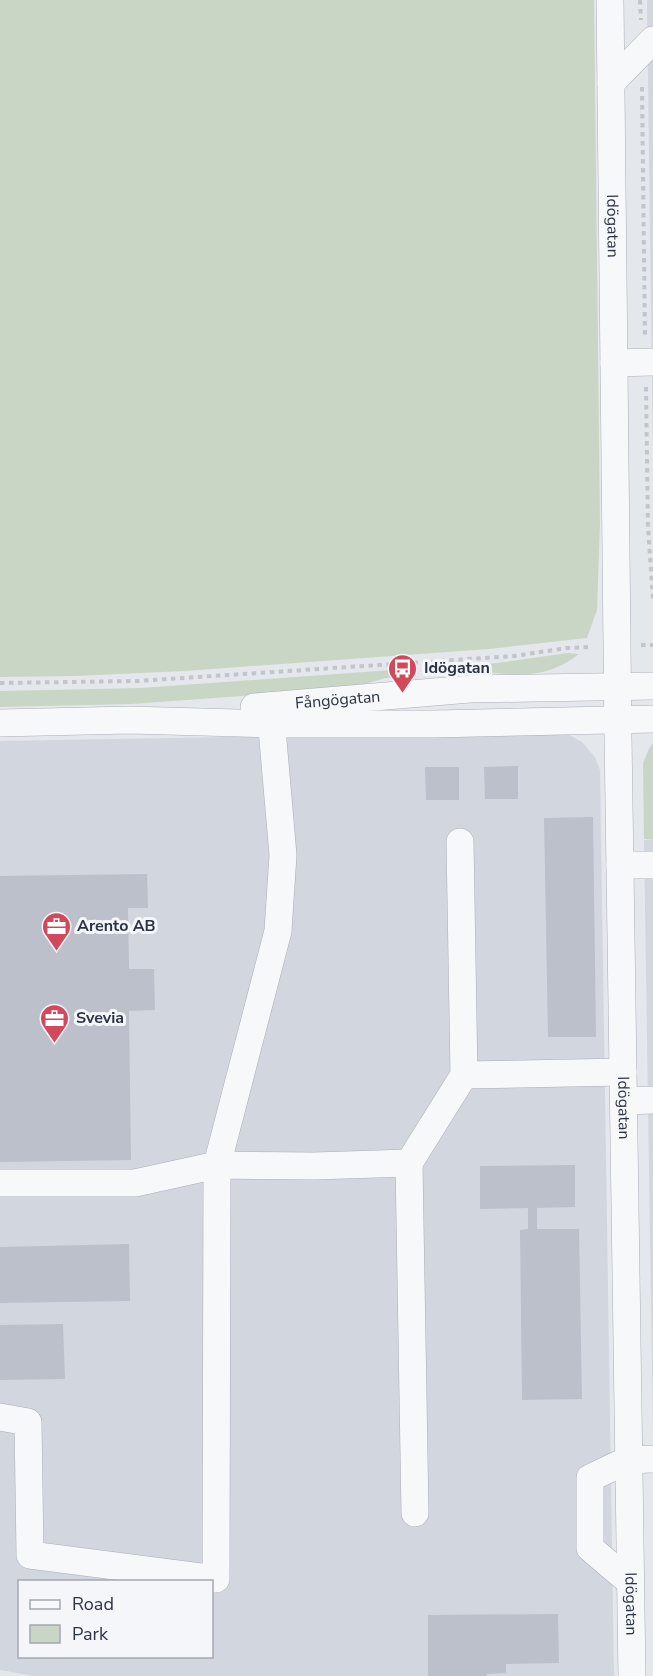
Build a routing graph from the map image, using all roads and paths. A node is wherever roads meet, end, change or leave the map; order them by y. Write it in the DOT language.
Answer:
graph roads {
  1 [pos="610,0"];
  2 [pos="640,0"];
  3 [pos="647,32"];
  4 [pos="611,83"];
  5 [pos="642,84"];
  6 [pos="614,363"];
  7 [pos="648,364"];
  8 [pos="653,599"];
  9 [pos="653,645"];
  10 [pos="617,646"];
  11 [pos="0,683"];
  12 [pos="617,686"];
  13 [pos="653,686"];
  14 [pos="270,715"];
  15 [pos="618,720"];
  16 [pos="653,720"];
  17 [pos="0,723"];
  18 [pos="460,842"];
  19 [pos="620,865"];
  20 [pos="653,865"];
  21 [pos="623,1072"];
  22 [pos="464,1075"];
  23 [pos="653,1100"];
  24 [pos="624,1101"];
  25 [pos="409,1163"];
  26 [pos="217,1166"];
  27 [pos="0,1183"];
  28 [pos="0,1418"];
  29 [pos="640,1459"];
  30 [pos="415,1514"];
  31 [pos="630,1582"];
  32 [pos="632,1676"];
  1 -- 4 [label="street, Idögatan"];
  2 -- 3 [label="path"];
  3 -- 4 [label="street"];
  4 -- 6 [label="street, Idögatan"];
  5 -- 7 [label="path"];
  6 -- 7 [label="street"];
  6 -- 10 [label="street, Idögatan"];
  7 -- 8 [label="path"];
  9 -- 10 [label="path"];
  10 -- 11 [label="path"];
  10 -- 12 [label="street, Idögatan"];
  12 -- 13 [label="street, Fångögatan"];
  12 -- 14 [label="street, Fångögatan"];
  12 -- 15 [label="street, Idögatan"];
  14 -- 15 [label="street, Fångögatan"];
  14 -- 17 [label="street, Fångögatan"];
  14 -- 26 [label="street"];
  15 -- 16 [label="street, Fångögatan"];
  15 -- 19 [label="street, Idögatan"];
  18 -- 22 [label="street"];
  19 -- 20 [label="street"];
  19 -- 21 [label="street, Idögatan"];
  21 -- 22 [label="street"];
  21 -- 24 [label="street, Idögatan"];
  22 -- 25 [label="street"];
  23 -- 24 [label="street"];
  24 -- 29 [label="street, Idögatan"];
  25 -- 26 [label="street"];
  25 -- 30 [label="street"];
  26 -- 27 [label="street"];
  26 -- 28 [label="street"];
  29 -- 31 [label="street, Idögatan"];
  29 -- 31 [label="street"];
  31 -- 32 [label="street, Idögatan"];
}
